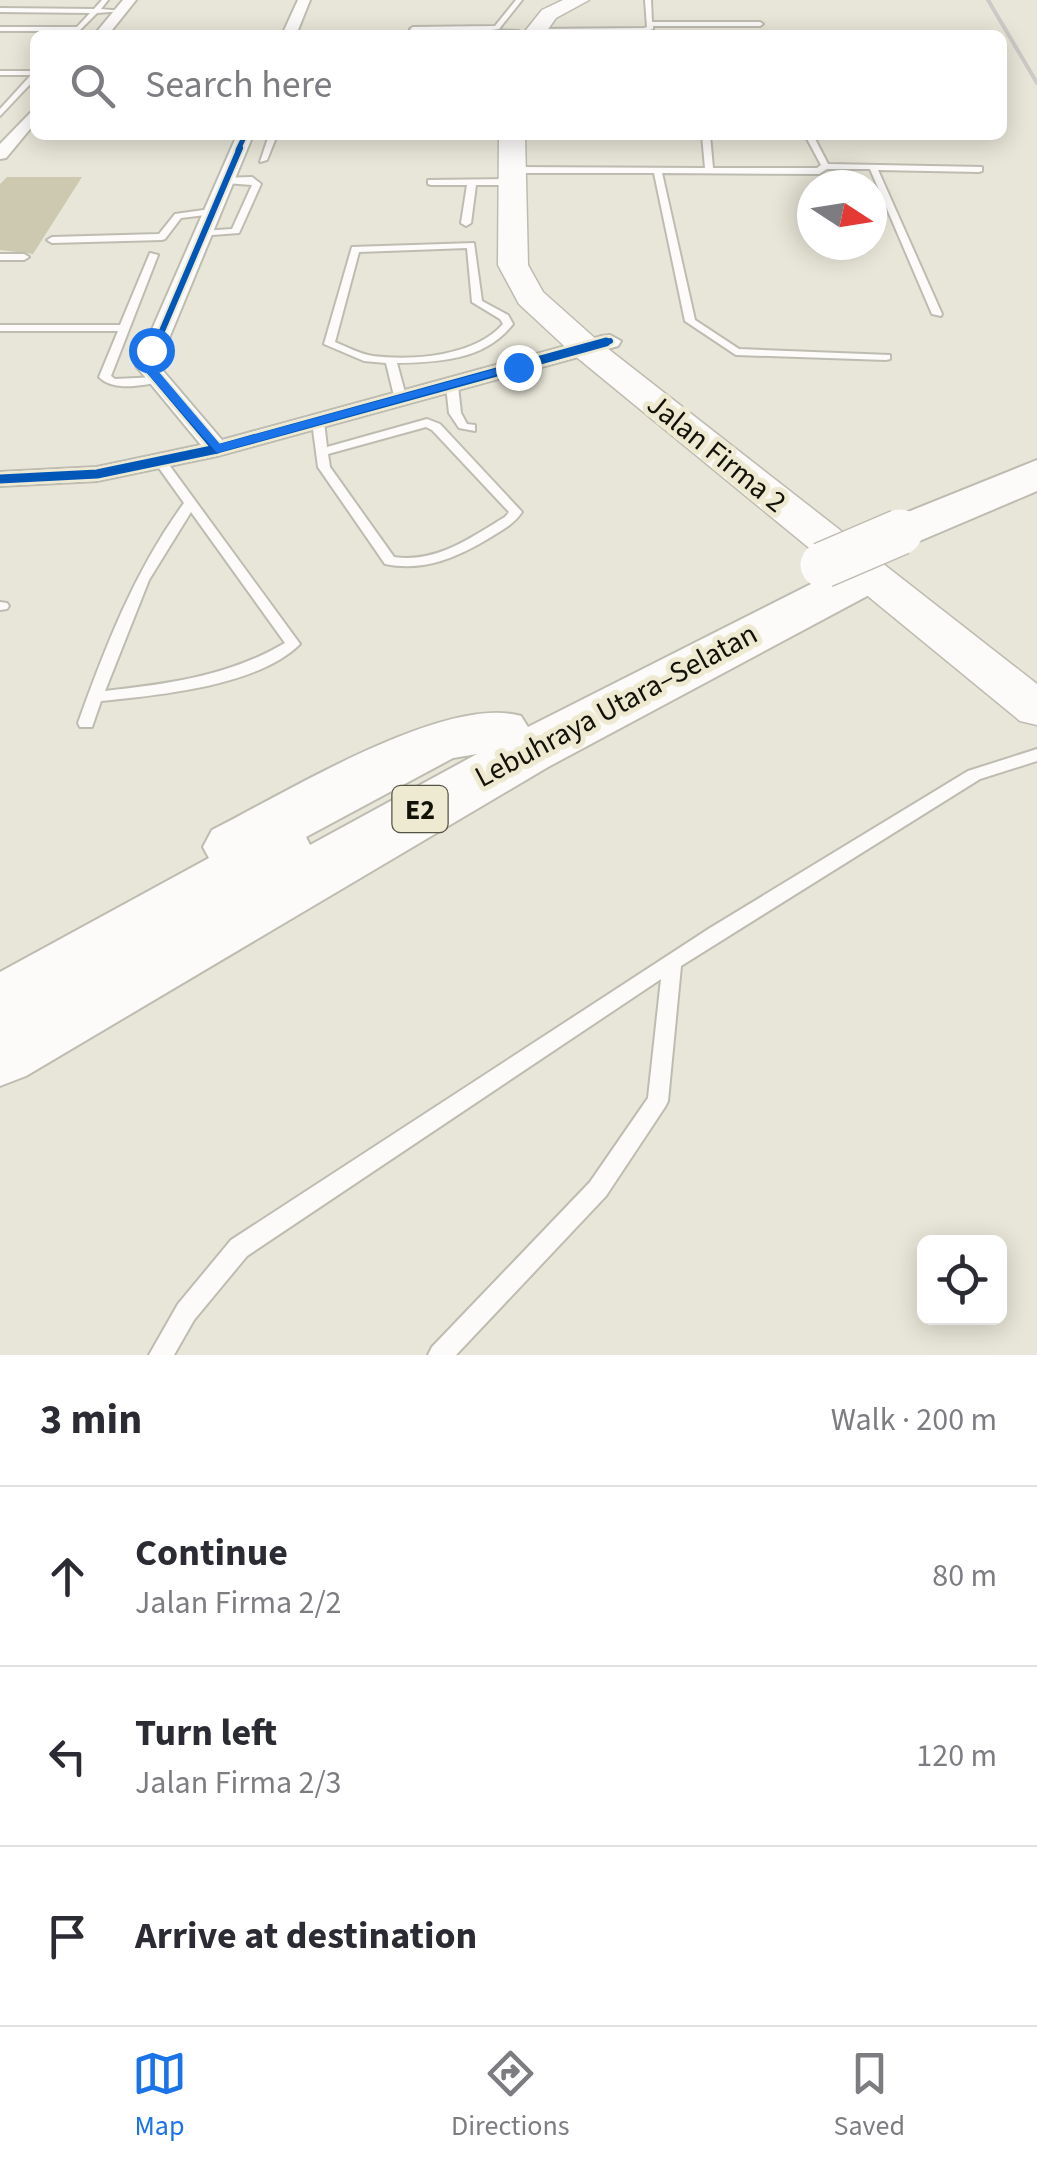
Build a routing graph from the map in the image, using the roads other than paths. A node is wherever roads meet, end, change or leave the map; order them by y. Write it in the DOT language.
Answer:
graph roads {
  1 [pos="106,0"];
  2 [pos="304,0"];
  3 [pos="518,0"];
  4 [pos="559,0"];
  5 [pos="579,0"];
  6 [pos="648,0"];
  7 [pos="125,6"];
  8 [pos="0,10"];
  9 [pos="95,11"];
  10 [pos="650,24"];
  11 [pos="760,24"];
  12 [pos="0,30"];
  13 [pos="104,30"];
  14 [pos="291,30"];
  15 [pos="455,30"];
  16 [pos="527,30"];
  17 [pos="530,30"];
  18 [pos="644,30"];
  19 [pos="0,73"];
  20 [pos="30,74"];
  21 [pos="30,80"];
  22 [pos="0,114"];
  23 [pos="30,119"];
  24 [pos="243,140"];
  25 [pos="271,140"];
  26 [pos="513,140"];
  27 [pos="529,140"];
  28 [pos="706,140"];
  29 [pos="812,140"];
  30 [pos="2,150"];
  31 [pos="262,160"];
  32 [pos="825,166"];
  33 [pos="872,166"];
  34 [pos="657,169"];
  35 [pos="709,170"];
  36 [pos="979,170"];
  37 [pos="518,174"];
  38 [pos="225,180"];
  39 [pos="431,182"];
  40 [pos="472,182"];
  41 [pos="211,212"];
  42 [pos="466,223"];
  43 [pos="202,234"];
  44 [pos="52,240"];
  45 [pos="154,255"];
  46 [pos="0,258"];
  47 [pos="24,258"];
  48 [pos="937,314"];
  49 [pos="0,328"];
  50 [pos="122,328"];
  51 [pos="598,344"];
  52 [pos="886,357"];
  53 [pos="392,360"];
  54 [pos="158,380"];
  55 [pos="452,386"];
  56 [pos="401,400"];
  57 [pos="318,422"];
  58 [pos="470,428"];
  59 [pos="217,449"];
  60 [pos="323,452"];
  61 [pos="160,461"];
  62 [pos="1037,474"];
  63 [pos="0,480"];
  64 [pos="1037,502"];
  65 [pos="191,503"];
  66 [pos="913,541"];
  67 [pos="837,575"];
  68 [pos="1037,669"];
  69 [pos="95,697"];
  70 [pos="1037,710"];
  71 [pos="86,723"];
  72 [pos="501,730"];
  73 [pos="1037,755"];
  74 [pos="672,962"];
  75 [pos="0,968"];
  76 [pos="0,1007"];
  77 [pos="0,1054"];
  78 [pos="162,1355"];
  79 [pos="440,1355"];
  1 -- 9 [label="lane"];
  2 -- 14 [label="street"];
  3 -- 15 [label="lane"];
  4 -- 16 [label="main road"];
  5 -- 17 [label="main road"];
  6 -- 10 [label="lane"];
  7 -- 9 [label="lane"];
  7 -- 13 [label="street"];
  8 -- 9 [label="lane"];
  9 -- 12 [label="lane"];
  10 -- 11 [label="lane"];
  10 -- 18 [label="lane"];
  19 -- 20 [label="lane"];
  21 -- 22 [label="lane"];
  23 -- 30 [label="street"];
  24 -- 38 [label="street"];
  25 -- 31 [label="lane"];
  26 -- 37 [label="main road, Jalan Firma 2"];
  27 -- 37 [label="main road, Jalan Firma 2"];
  28 -- 35 [label="lane"];
  29 -- 32 [label="lane"];
  32 -- 33 [label="lane"];
  32 -- 35 [label="lane"];
  33 -- 36 [label="lane"];
  33 -- 48 [label="lane"];
  34 -- 35 [label="lane"];
  34 -- 37 [label="lane"];
  34 -- 52 [label="lane"];
  37 -- 40 [label="lane"];
  37 -- 51 [label="main road, Jalan Firma 2"];
  38 -- 41 [label="street"];
  38 -- 43 [label="lane"];
  39 -- 40 [label="lane"];
  40 -- 42 [label="lane"];
  41 -- 43 [label="street"];
  41 -- 44 [label="lane"];
  43 -- 54 [label="street"];
  45 -- 50 [label="lane"];
  46 -- 47 [label="lane"];
  49 -- 50 [label="lane"];
  50 -- 54 [label="lane"];
  51 -- 55 [label="street"];
  51 -- 68 [label="main road, Jalan Firma 2"];
  51 -- 70 [label="main road, Jalan Firma 2"];
  53 -- 53 [label="lane"];
  53 -- 56 [label="lane"];
  54 -- 59 [label="street"];
  55 -- 56 [label="street"];
  55 -- 58 [label="lane"];
  56 -- 57 [label="street"];
  57 -- 59 [label="street"];
  57 -- 60 [label="lane"];
  59 -- 61 [label="street"];
  60 -- 60 [label="lane"];
  61 -- 63 [label="street"];
  61 -- 65 [label="lane"];
  62 -- 66 [label="highway, Lebuhraya Utara–Selatan / E2"];
  64 -- 66 [label="highway, Lebuhraya Utara–Selatan / E2"];
  65 -- 69 [label="lane"];
  65 -- 69 [label="lane"];
  66 -- 67 [label="highway, Lebuhraya Utara–Selatan / E2"];
  67 -- 72 [label="highway, Lebuhraya Utara–Selatan / E2"];
  67 -- 77 [label="highway, Lebuhraya Utara–Selatan / E2"];
  69 -- 71 [label="lane"];
  72 -- 75 [label="highway"];
  72 -- 76 [label="highway, Lebuhraya Utara–Selatan / E2"];
  73 -- 74 [label="lane"];
  74 -- 78 [label="lane"];
  74 -- 79 [label="lane"];
}
